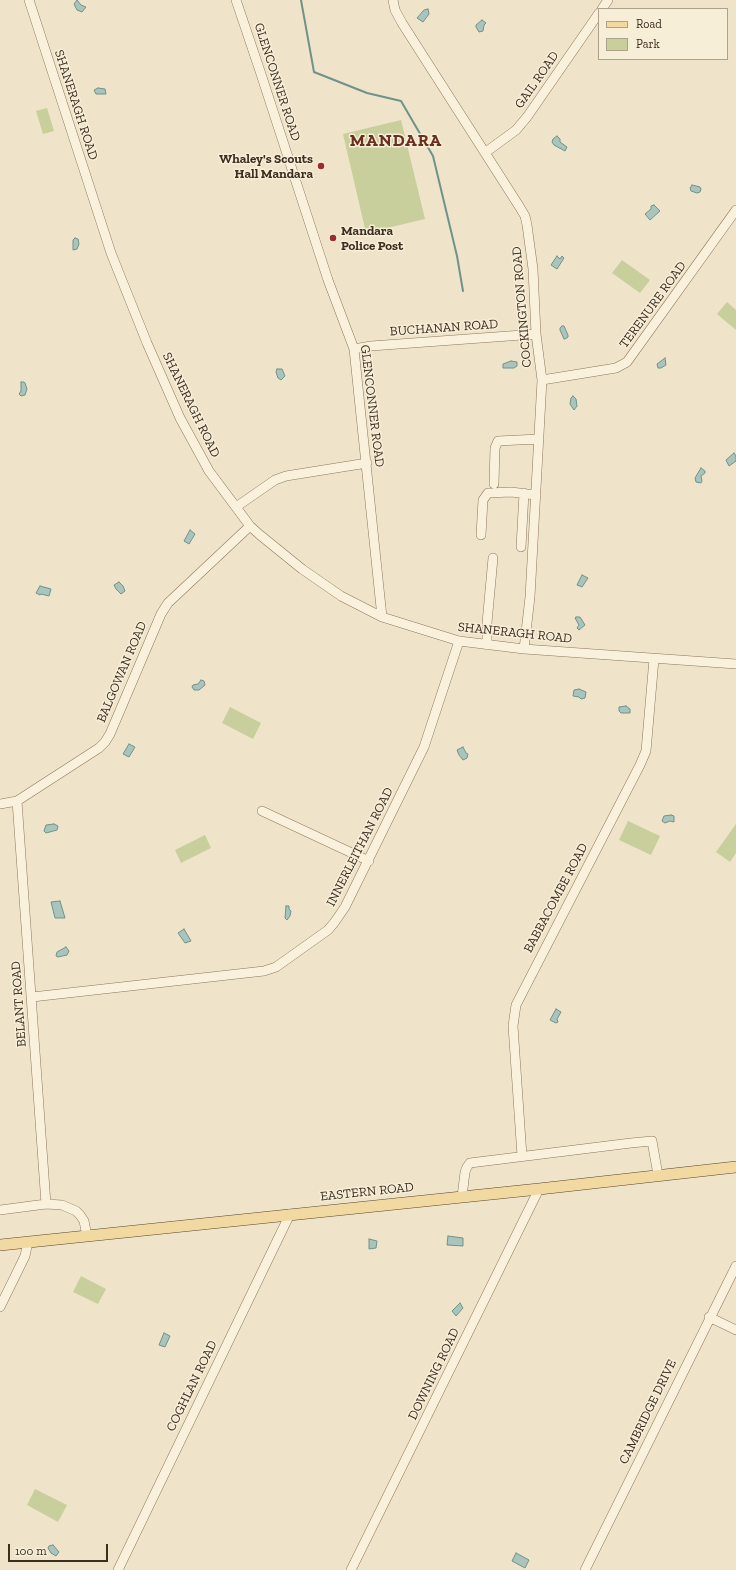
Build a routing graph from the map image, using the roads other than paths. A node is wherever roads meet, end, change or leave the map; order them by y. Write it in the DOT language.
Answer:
graph roads {
  1 [pos="29,0"];
  2 [pos="236,0"];
  3 [pos="393,0"];
  4 [pos="598,14"];
  5 [pos="486,152"];
  6 [pos="736,210"];
  7 [pos="536,334"];
  8 [pos="354,349"];
  9 [pos="542,380"];
  10 [pos="539,439"];
  11 [pos="367,462"];
  12 [pos="494,484"];
  13 [pos="524,494"];
  14 [pos="536,495"];
  15 [pos="236,507"];
  16 [pos="250,526"];
  17 [pos="481,535"];
  18 [pos="521,547"];
  19 [pos="493,558"];
  20 [pos="382,617"];
  21 [pos="459,641"];
  22 [pos="487,645"];
  23 [pos="524,649"];
  24 [pos="654,658"];
  25 [pos="736,664"];
  26 [pos="17,801"];
  27 [pos="0,804"];
  28 [pos="262,811"];
  29 [pos="369,861"];
  30 [pos="32,997"];
  31 [pos="522,1156"];
  32 [pos="736,1167"];
  33 [pos="658,1175"];
  34 [pos="540,1189"];
  35 [pos="462,1197"];
  36 [pos="46,1204"];
  37 [pos="0,1210"];
  38 [pos="290,1214"];
  39 [pos="87,1236"];
  40 [pos="28,1242"];
  41 [pos="0,1245"];
  42 [pos="736,1266"];
  43 [pos="0,1307"];
  44 [pos="710,1317"];
  45 [pos="736,1330"];
  46 [pos="118,1570"];
  47 [pos="351,1570"];
  48 [pos="585,1570"];
  1 -- 15 [label="street, SHANERAGH ROAD"];
  2 -- 8 [label="street, GLENCONNER ROAD"];
  3 -- 5 [label="street, COCKINGTON ROAD"];
  4 -- 5 [label="street, GAIL ROAD"];
  5 -- 7 [label="street, COCKINGTON ROAD"];
  6 -- 9 [label="street, TERENURE ROAD"];
  7 -- 8 [label="street, BUCHANAN ROAD"];
  7 -- 9 [label="street, COCKINGTON ROAD"];
  8 -- 11 [label="street, GLENCONNER ROAD"];
  9 -- 10 [label="street, COCKINGTON ROAD"];
  10 -- 12 [label="street"];
  10 -- 14 [label="street, COCKINGTON ROAD"];
  11 -- 15 [label="street"];
  11 -- 20 [label="street, GLENCONNER ROAD"];
  13 -- 14 [label="street"];
  13 -- 17 [label="street"];
  13 -- 18 [label="street"];
  14 -- 23 [label="street, COCKINGTON ROAD"];
  15 -- 16 [label="street, SHANERAGH ROAD"];
  16 -- 20 [label="street, SHANERAGH ROAD"];
  16 -- 26 [label="street, BALGOWAN ROAD"];
  19 -- 22 [label="street"];
  20 -- 21 [label="street, SHANERAGH ROAD"];
  21 -- 22 [label="street, SHANERAGH ROAD"];
  21 -- 29 [label="street, INNERLEITHAN ROAD"];
  22 -- 23 [label="street, SHANERAGH ROAD"];
  23 -- 24 [label="street, SHANERAGH ROAD"];
  24 -- 25 [label="street, SHANERAGH ROAD"];
  24 -- 31 [label="street, BABBACOMBE ROAD"];
  26 -- 27 [label="street, BALGOWAN ROAD"];
  26 -- 30 [label="street, BELANT ROAD"];
  28 -- 29 [label="street"];
  29 -- 30 [label="street, INNERLEITHAN ROAD"];
  30 -- 36 [label="street, BELANT ROAD"];
  31 -- 33 [label="street"];
  31 -- 35 [label="street"];
  32 -- 33 [label="main road, EASTERN ROAD"];
  33 -- 34 [label="main road, EASTERN ROAD"];
  34 -- 35 [label="main road, EASTERN ROAD"];
  34 -- 47 [label="street, DOWNING ROAD"];
  35 -- 38 [label="main road, EASTERN ROAD"];
  36 -- 37 [label="street"];
  36 -- 39 [label="street"];
  38 -- 39 [label="main road, EASTERN ROAD"];
  38 -- 46 [label="street, COGHLAN ROAD"];
  39 -- 40 [label="main road, EASTERN ROAD"];
  40 -- 41 [label="main road, EASTERN ROAD"];
  40 -- 43 [label="street"];
  42 -- 44 [label="street, CAMBRIDGE DRIVE"];
  44 -- 45 [label="street"];
  44 -- 48 [label="street, CAMBRIDGE DRIVE"];
}
